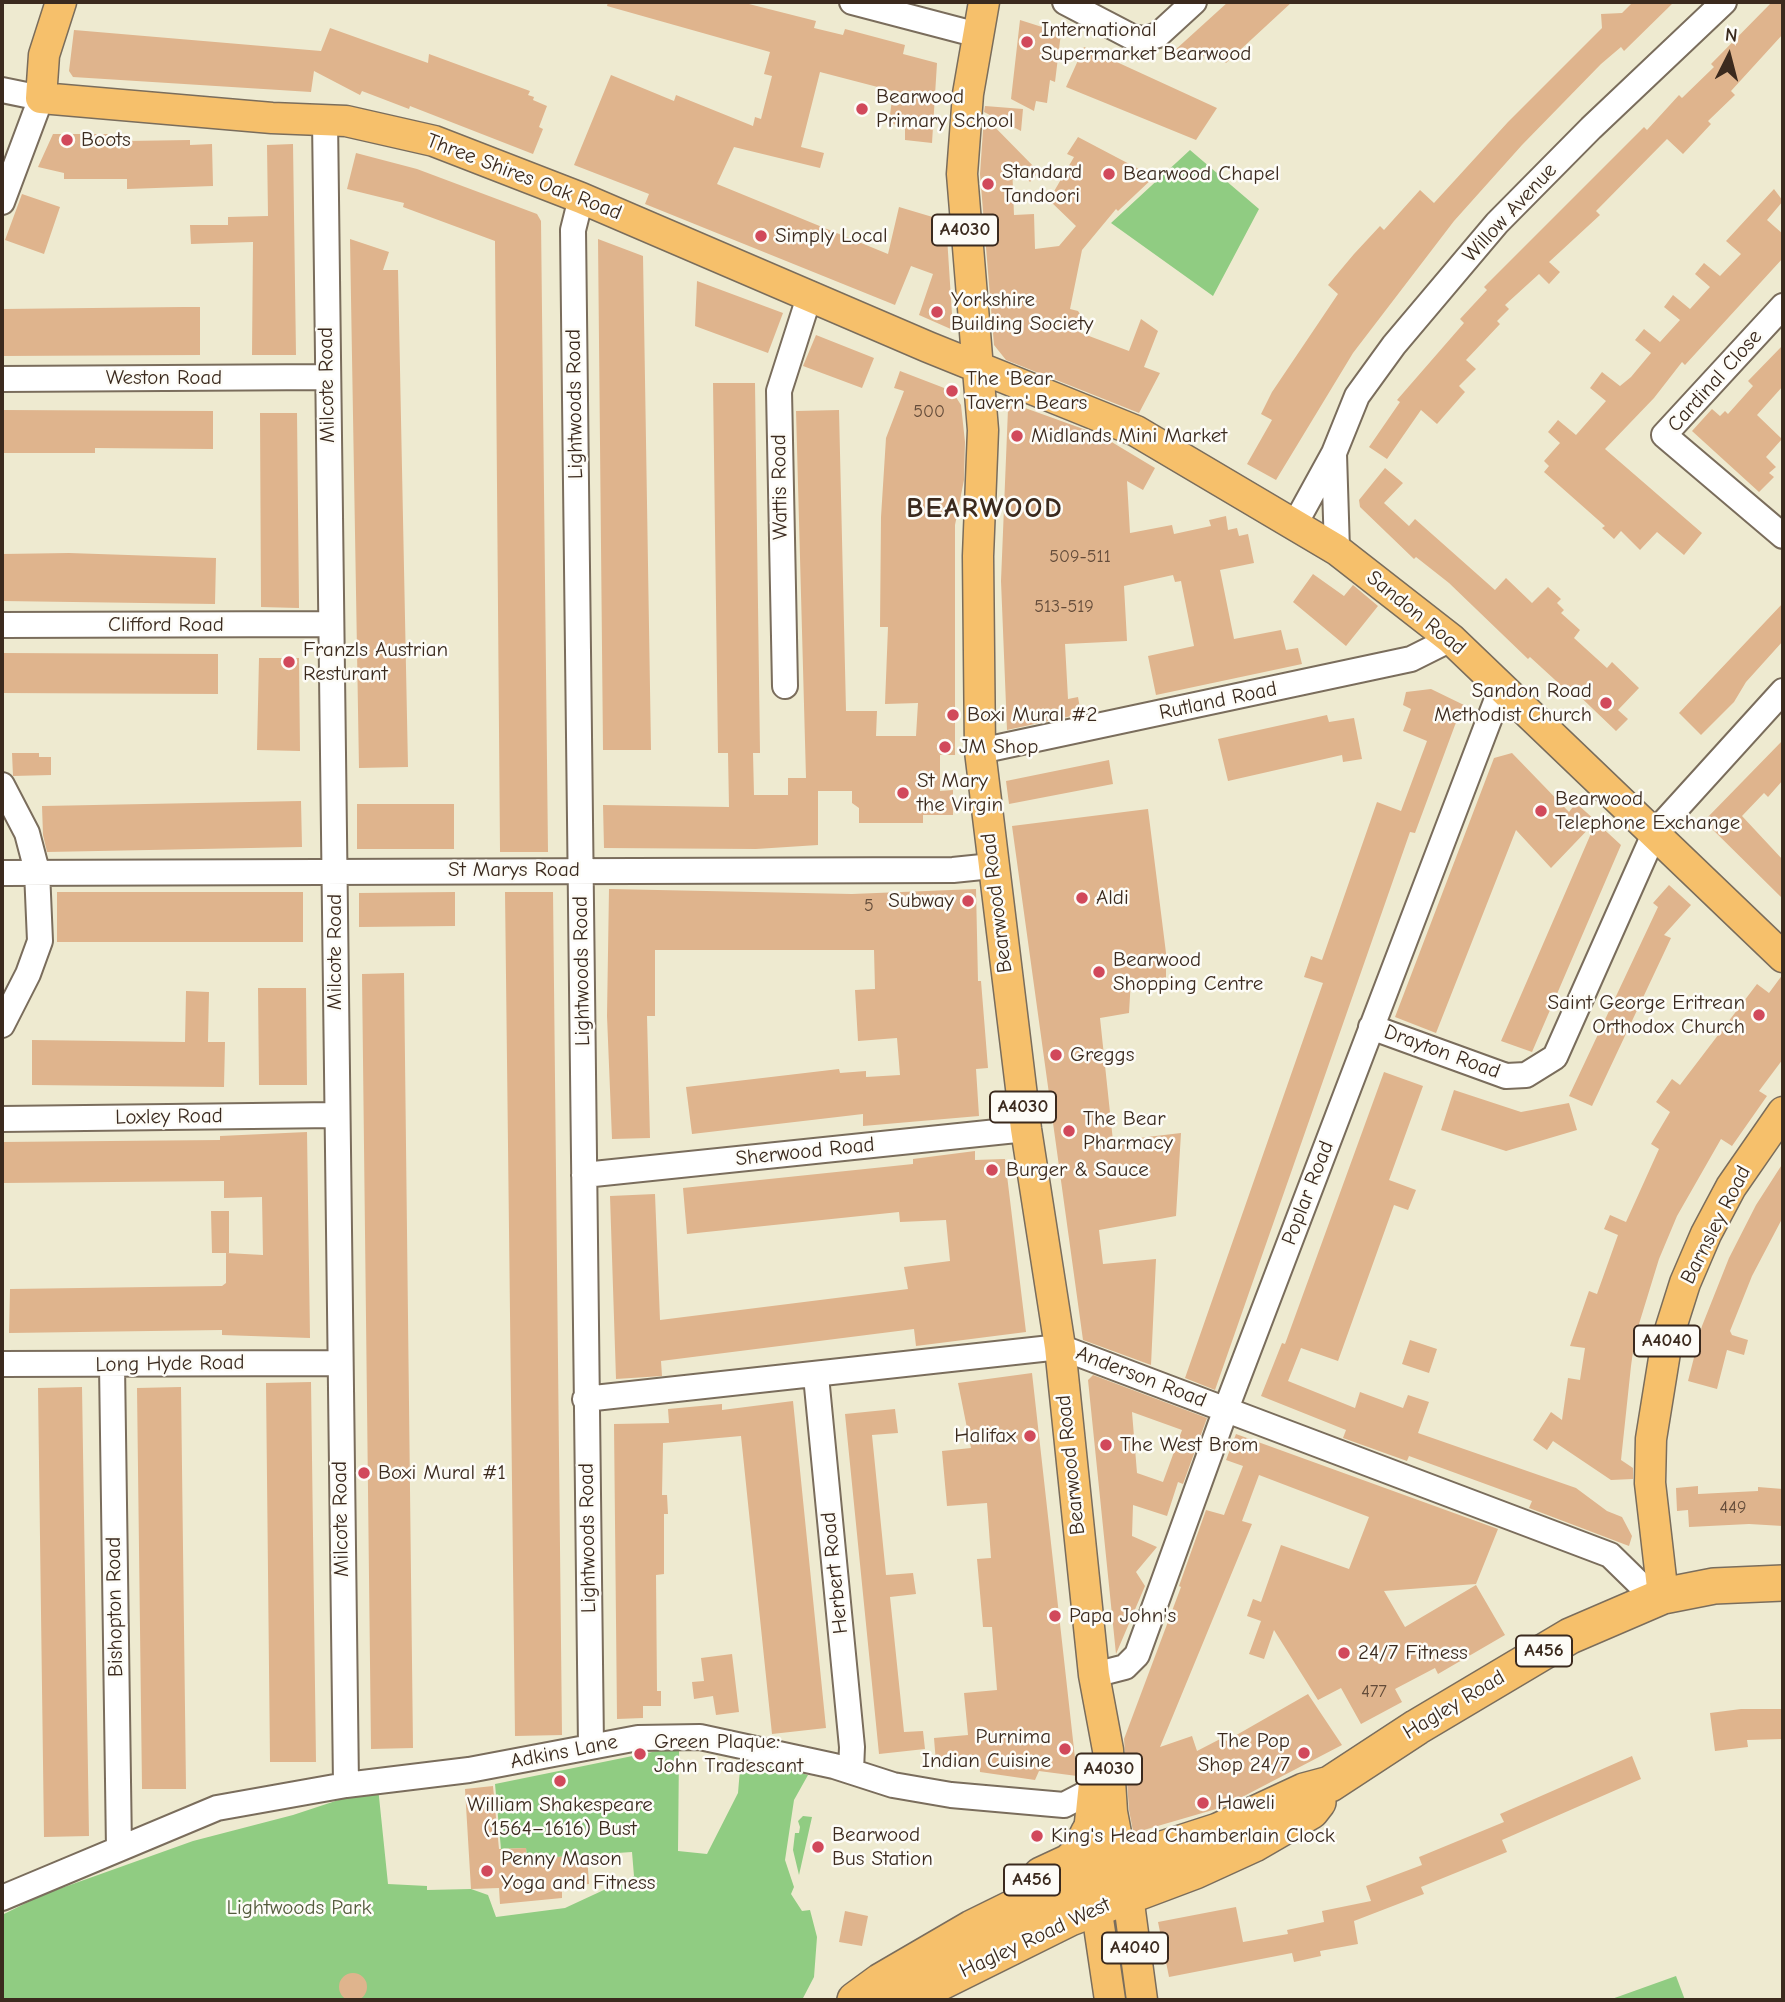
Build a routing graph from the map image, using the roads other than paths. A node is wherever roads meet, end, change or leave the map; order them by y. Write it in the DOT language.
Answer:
graph roads {
  1 [pos="852,2"];
  2 [pos="985,2"];
  3 [pos="1065,2"];
  4 [pos="1194,2"];
  5 [pos="1724,2"];
  6 [pos="60,3"];
  7 [pos="978,35"];
  8 [pos="2,90"];
  9 [pos="41,98"];
  10 [pos="325,119"];
  11 [pos="581,198"];
  12 [pos="2,202"];
  13 [pos="810,294"];
  14 [pos="1783,306"];
  15 [pos="979,365"];
  16 [pos="327,377"];
  17 [pos="2,379"];
  18 [pos="1334,453"];
  19 [pos="1295,524"];
  20 [pos="1783,536"];
  21 [pos="1337,550"];
  22 [pos="330,624"];
  23 [pos="2,625"];
  24 [pos="1451,639"];
  25 [pos="785,686"];
  26 [pos="1502,686"];
  27 [pos="1783,691"];
  28 [pos="980,751"];
  29 [pos="2,785"];
  30 [pos="1655,832"];
  31 [pos="992,866"];
  32 [pos="334,870"];
  33 [pos="37,871"];
  34 [pos="580,871"];
  35 [pos="2,873"];
  36 [pos="1783,957"];
  37 [pos="2,1025"];
  38 [pos="1371,1027"];
  39 [pos="1783,1112"];
  40 [pos="335,1115"];
  41 [pos="2,1119"];
  42 [pos="1026,1129"];
  43 [pos="584,1175"];
  44 [pos="1060,1347"];
  45 [pos="338,1363"];
  46 [pos="2,1364"];
  47 [pos="112,1365"];
  48 [pos="816,1376"];
  49 [pos="585,1399"];
  50 [pos="1226,1409"];
  51 [pos="1783,1583"];
  52 [pos="1659,1598"];
  53 [pos="1094,1675"];
  54 [pos="591,1745"];
  55 [pos="851,1771"];
  56 [pos="345,1785"];
  57 [pos="1093,1790"];
  58 [pos="1089,1832"];
  59 [pos="119,1849"];
  60 [pos="1106,1886"];
  61 [pos="2,1898"];
  62 [pos="972,1928"];
  63 [pos="855,2000"];
  64 [pos="905,2000"];
  65 [pos="1110,2000"];
  66 [pos="1142,2000"];
  1 -- 7 [label="street"];
  2 -- 7 [label="main road, Bearwood Road / A4030"];
  3 -- 4 [label="street"];
  5 -- 18 [label="street, Willow Avenue"];
  6 -- 9 [label="main road"];
  7 -- 15 [label="main road, Bearwood Road / A4030"];
  8 -- 9 [label="street"];
  9 -- 10 [label="main road, Three Shires Oak Road"];
  9 -- 12 [label="street"];
  10 -- 11 [label="main road, Three Shires Oak Road"];
  10 -- 16 [label="street, Milcote Road"];
  11 -- 13 [label="main road, Three Shires Oak Road"];
  11 -- 34 [label="street, Lightwoods Road"];
  13 -- 15 [label="main road, Three Shires Oak Road"];
  13 -- 25 [label="street, Wattis Road"];
  14 -- 20 [label="street, Cardinal Close"];
  15 -- 19 [label="main road, Sandon Road"];
  15 -- 28 [label="main road, Bearwood Road / A4030"];
  16 -- 17 [label="street, Weston Road"];
  16 -- 22 [label="street, Milcote Road"];
  18 -- 19 [label="street, Willow Avenue"];
  18 -- 21 [label="street, Willow Avenue"];
  19 -- 21 [label="main road, Sandon Road"];
  21 -- 24 [label="main road, Sandon Road"];
  22 -- 23 [label="street, Clifford Road"];
  22 -- 32 [label="street, Milcote Road"];
  24 -- 26 [label="main road, Sandon Road"];
  24 -- 28 [label="street, Rutland Road"];
  26 -- 30 [label="main road, Sandon Road"];
  26 -- 38 [label="street, Poplar Road"];
  27 -- 30 [label="street, Drayton Road"];
  28 -- 31 [label="main road, Bearwood Road / A4030"];
  29 -- 33 [label="street"];
  30 -- 36 [label="main road, Sandon Road"];
  30 -- 38 [label="street, Drayton Road"];
  31 -- 34 [label="street, St Marys Road"];
  31 -- 42 [label="main road, Bearwood Road / A4030"];
  32 -- 33 [label="street, St Marys Road"];
  32 -- 34 [label="street, St Marys Road"];
  32 -- 40 [label="street, Milcote Road"];
  33 -- 35 [label="street, St Marys Road"];
  33 -- 37 [label="street"];
  34 -- 43 [label="street, Lightwoods Road"];
  38 -- 50 [label="street, Poplar Road"];
  39 -- 52 [label="main road, Barnsley Road / A4040"];
  40 -- 41 [label="street, Loxley Road"];
  40 -- 45 [label="street, Milcote Road"];
  42 -- 43 [label="street, Sherwood Road"];
  42 -- 44 [label="main road, Bearwood Road / A4030"];
  43 -- 49 [label="street, Lightwoods Road"];
  44 -- 48 [label="street, Anderson Road"];
  44 -- 50 [label="street, Anderson Road"];
  44 -- 53 [label="main road, Bearwood Road / A4030"];
  45 -- 47 [label="street, Long Hyde Road"];
  45 -- 56 [label="street, Milcote Road"];
  46 -- 47 [label="street, Long Hyde Road"];
  47 -- 59 [label="street, Bishopton Road"];
  48 -- 49 [label="street, Anderson Road"];
  48 -- 55 [label="street, Herbert Road"];
  49 -- 54 [label="street, Lightwoods Road"];
  50 -- 52 [label="street, Anderson Road"];
  50 -- 53 [label="street, Poplar Road"];
  51 -- 52 [label="highway, Hagley Road / A456"];
  52 -- 60 [label="highway, Hagley Road / A456"];
  53 -- 57 [label="main road, Bearwood Road / A4030"];
  53 -- 60 [label="main road, Bearwood Road / A4030"];
  54 -- 55 [label="street, Adkins Lane"];
  54 -- 56 [label="street, Adkins Lane"];
  55 -- 57 [label="street, Adkins Lane"];
  56 -- 59 [label="street, Adkins Lane"];
  57 -- 58 [label="main road, Bearwood Road / A4030"];
  58 -- 60 [label="main road, Bearwood Road / A4030"];
  58 -- 62 [label="highway, A456"];
  59 -- 61 [label="street, Adkins Lane"];
  60 -- 62 [label="highway, Hagley Road West / A456"];
  60 -- 64 [label="highway, Hagley Road West / A456"];
  60 -- 65 [label="main road, A4040"];
  60 -- 66 [label="main road, A4040"];
  62 -- 63 [label="highway, Hagley Road West / A456"];
}
